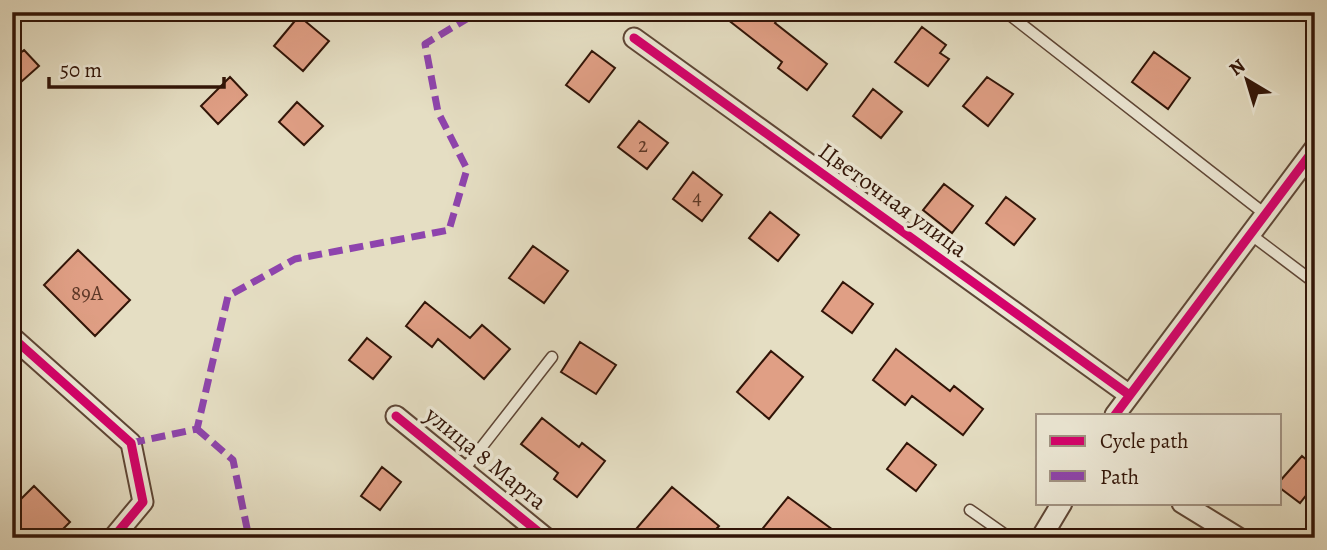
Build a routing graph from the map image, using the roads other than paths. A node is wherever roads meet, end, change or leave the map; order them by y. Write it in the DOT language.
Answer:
graph roads {
  1 [pos="1006,12"];
  2 [pos="634,38"];
  3 [pos="1315,148"];
  4 [pos="1265,214"];
  5 [pos="1250,234"];
  6 [pos="1315,283"];
  7 [pos="12,337"];
  8 [pos="552,357"];
  9 [pos="1128,394"];
  10 [pos="1116,414"];
  11 [pos="396,416"];
  12 [pos="463,471"];
  13 [pos="1061,504"];
  14 [pos="1184,504"];
  15 [pos="970,510"];
  16 [pos="113,538"];
  17 [pos="545,538"];
  18 [pos="1010,538"];
  19 [pos="1041,538"];
  20 [pos="1240,538"];
  1 -- 4 [label="lane"];
  2 -- 9 [label="street, Цветочная улица"];
  3 -- 4 [label="street"];
  4 -- 5 [label="street"];
  5 -- 6 [label="lane"];
  5 -- 9 [label="street"];
  7 -- 16 [label="street"];
  8 -- 12 [label="lane"];
  9 -- 10 [label="street"];
  11 -- 12 [label="street, улица 8 Марта"];
  12 -- 17 [label="street, улица 8 Марта"];
  13 -- 19 [label="street"];
  14 -- 20 [label="street"];
  15 -- 18 [label="lane"];
}
